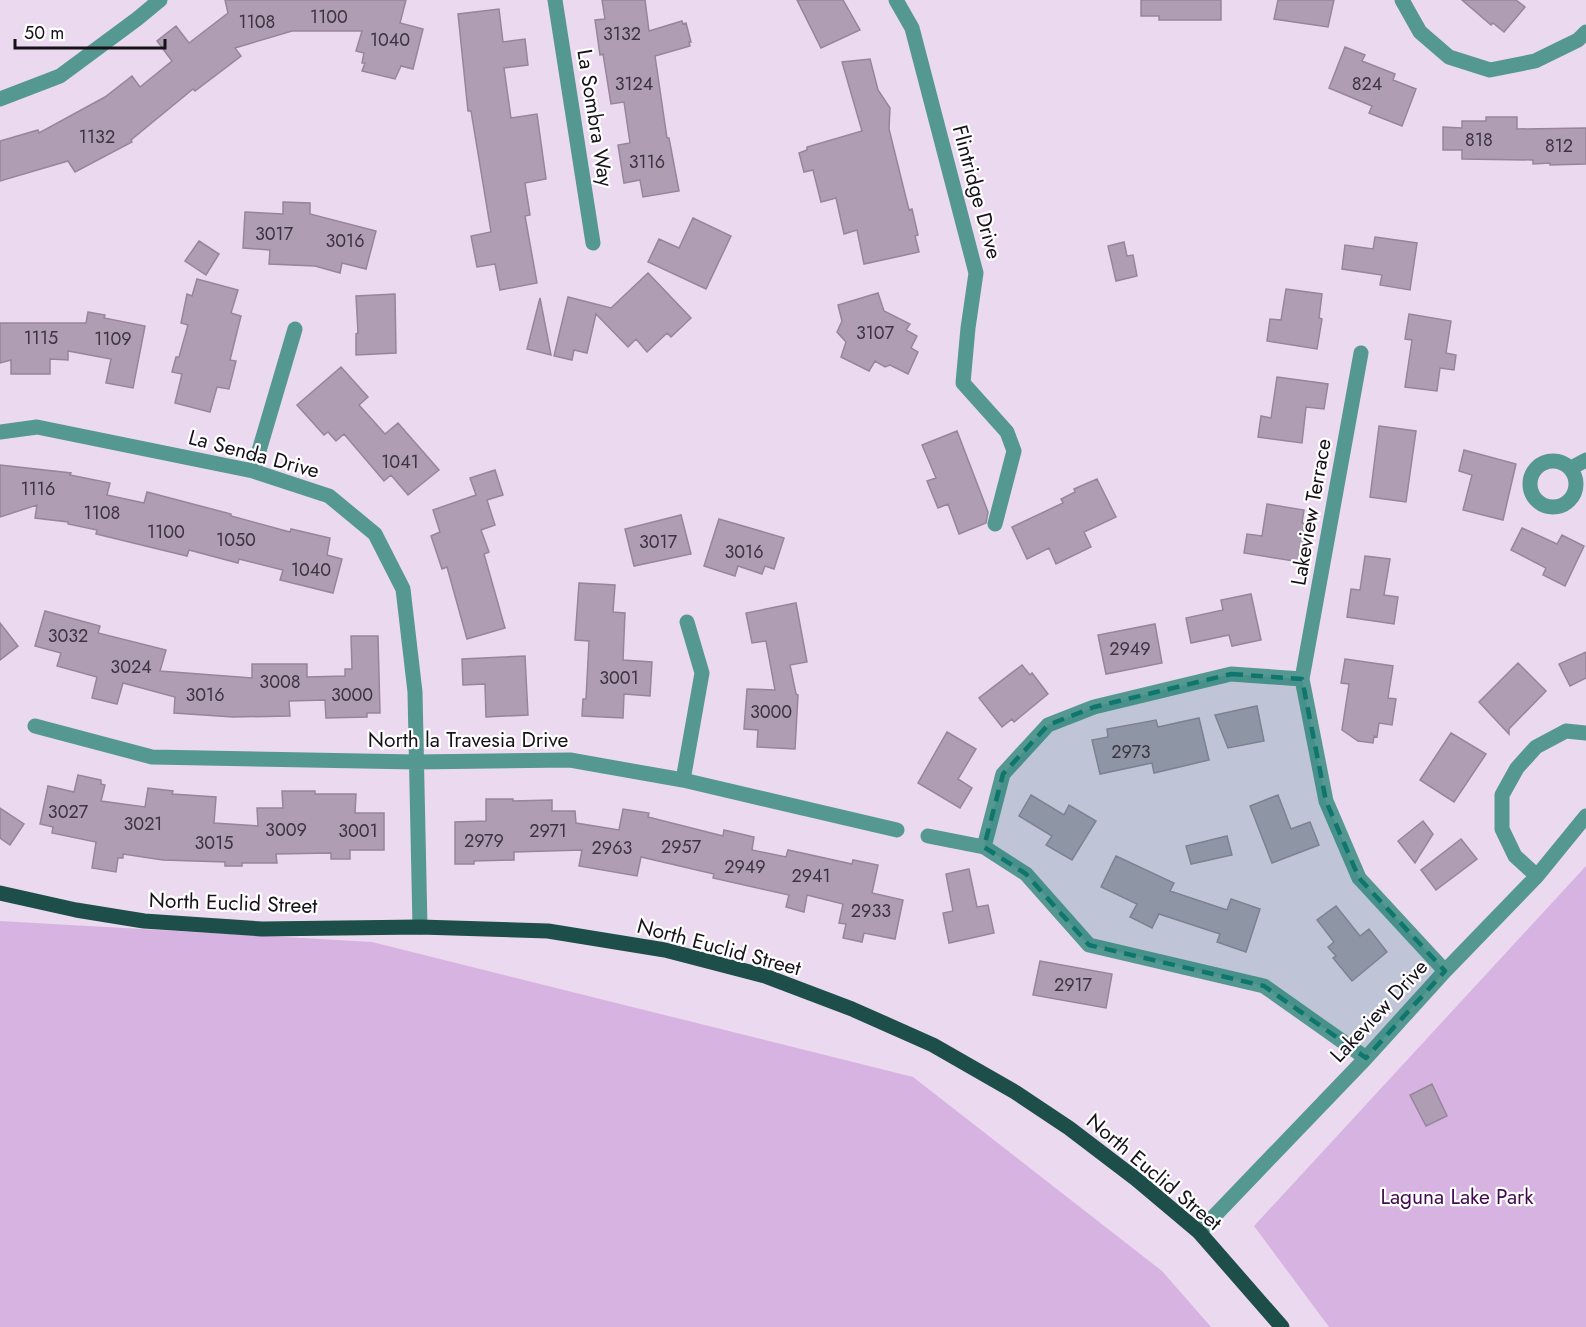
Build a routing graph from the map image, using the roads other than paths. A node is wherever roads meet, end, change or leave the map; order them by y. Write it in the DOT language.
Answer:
graph roads {
  1 [pos="160,0"];
  2 [pos="555,0"];
  3 [pos="896,0"];
  4 [pos="1401,0"];
  5 [pos="1586,32"];
  6 [pos="0,99"];
  7 [pos="593,243"];
  8 [pos="295,329"];
  9 [pos="1361,353"];
  10 [pos="0,432"];
  11 [pos="1586,460"];
  12 [pos="1570,468"];
  13 [pos="253,471"];
  14 [pos="995,524"];
  15 [pos="687,622"];
  16 [pos="1302,679"];
  17 [pos="35,726"];
  18 [pos="1586,733"];
  19 [pos="416,762"];
  20 [pos="683,780"];
  21 [pos="1586,816"];
  22 [pos="897,830"];
  23 [pos="928,836"];
  24 [pos="984,848"];
  25 [pos="1538,876"];
  26 [pos="0,893"];
  27 [pos="420,927"];
  28 [pos="1445,971"];
  29 [pos="1366,1058"];
  30 [pos="1199,1232"];
  31 [pos="1282,1327"];
  1 -- 6 [label="street"];
  2 -- 7 [label="street, La Sombra Way"];
  3 -- 14 [label="street, Flintridge Drive"];
  4 -- 5 [label="street"];
  8 -- 13 [label="street"];
  9 -- 16 [label="street, Lakeview Terrace"];
  10 -- 13 [label="street, La Senda Drive"];
  11 -- 12 [label="street"];
  13 -- 19 [label="street, La Senda Drive"];
  15 -- 20 [label="street"];
  16 -- 24 [label="street"];
  16 -- 28 [label="street"];
  17 -- 19 [label="street, North la Travesia Drive"];
  18 -- 25 [label="street"];
  19 -- 20 [label="street, North la Travesia Drive"];
  19 -- 27 [label="street, La Senda Drive"];
  20 -- 22 [label="street, North la Travesia Drive"];
  21 -- 25 [label="street, Lakeview Drive"];
  23 -- 24 [label="street"];
  24 -- 29 [label="street"];
  25 -- 28 [label="street, Lakeview Drive"];
  26 -- 27 [label="main road, North Euclid Street"];
  27 -- 30 [label="main road, North Euclid Street"];
  28 -- 29 [label="street, Lakeview Drive"];
  29 -- 30 [label="street, Lakeview Drive"];
  30 -- 31 [label="main road, North Euclid Street"];
}
